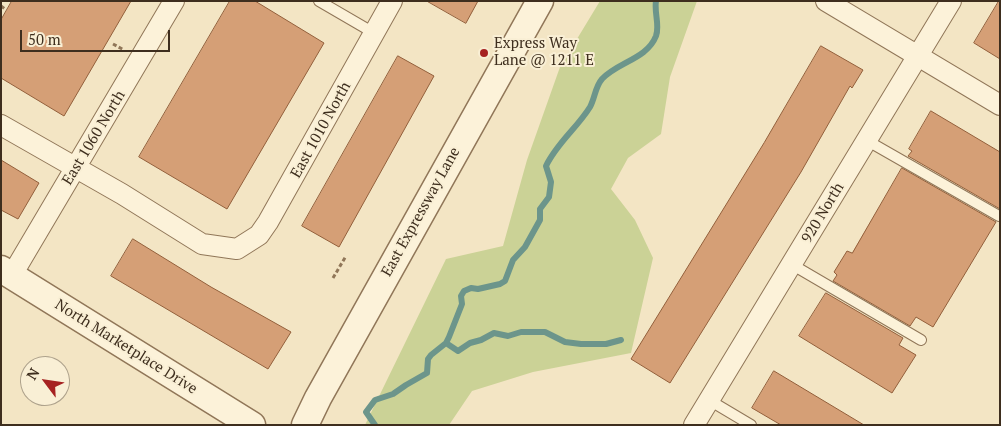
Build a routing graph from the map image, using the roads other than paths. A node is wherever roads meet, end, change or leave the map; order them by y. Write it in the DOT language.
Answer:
graph roads {
  1 [pos="174,1"];
  2 [pos="319,1"];
  3 [pos="392,1"];
  4 [pos="540,1"];
  5 [pos="826,1"];
  6 [pos="952,1"];
  7 [pos="374,33"];
  8 [pos="918,55"];
  9 [pos="1000,105"];
  10 [pos="1,125"];
  11 [pos="866,140"];
  12 [pos="76,168"];
  13 [pos="999,216"];
  14 [pos="791,264"];
  15 [pos="7,272"];
  16 [pos="921,340"];
  17 [pos="709,400"];
  18 [pos="252,425"];
  19 [pos="305,425"];
  20 [pos="694,425"];
  21 [pos="751,425"];
  1 -- 12 [label="street, East 1060 North"];
  2 -- 7 [label="lane"];
  3 -- 7 [label="street, East 1010 North"];
  4 -- 19 [label="street, East Expressway Lane"];
  5 -- 8 [label="street"];
  6 -- 8 [label="street, 920 North"];
  7 -- 12 [label="street, East 1010 North"];
  8 -- 9 [label="street"];
  8 -- 11 [label="street, 920 North"];
  10 -- 12 [label="street"];
  11 -- 13 [label="lane"];
  11 -- 14 [label="street, 920 North"];
  12 -- 15 [label="street, East 1060 North"];
  14 -- 16 [label="lane"];
  14 -- 17 [label="street, 920 North"];
  15 -- 18 [label="street, North Marketplace Drive"];
  17 -- 20 [label="street, 920 North"];
  17 -- 21 [label="lane"];
}
